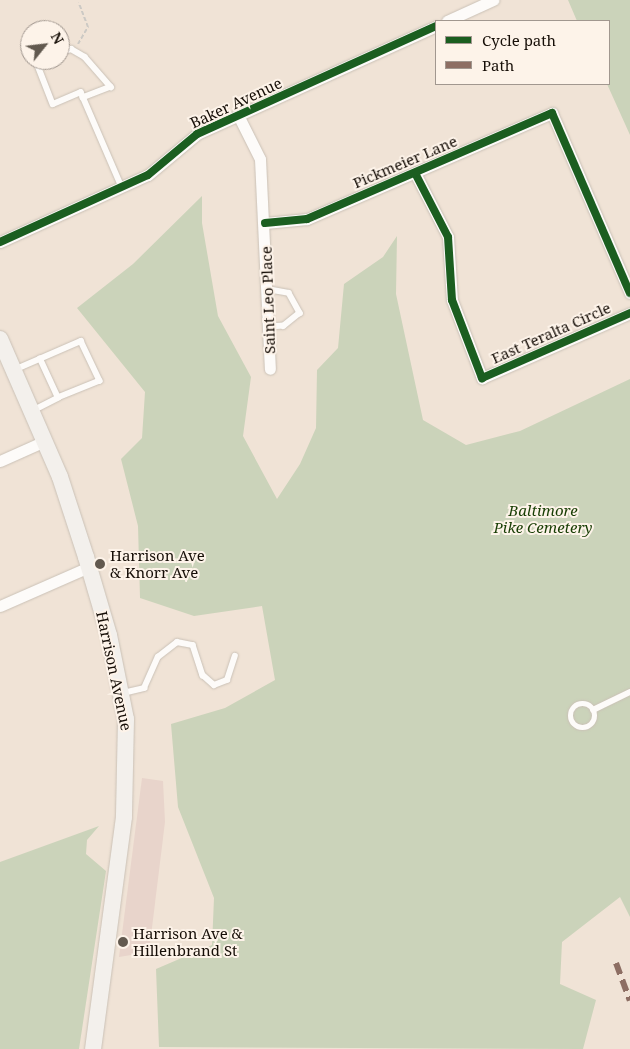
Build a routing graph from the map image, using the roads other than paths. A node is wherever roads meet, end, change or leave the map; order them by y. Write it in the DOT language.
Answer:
graph roads {
  1 [pos="493,0"];
  2 [pos="449,20"];
  3 [pos="435,26"];
  4 [pos="70,48"];
  5 [pos="40,70"];
  6 [pos="84,98"];
  7 [pos="238,117"];
  8 [pos="415,173"];
  9 [pos="122,187"];
  10 [pos="265,223"];
  11 [pos="0,242"];
  12 [pos="267,290"];
  13 [pos="630,293"];
  14 [pos="630,312"];
  15 [pos="269,327"];
  16 [pos="0,339"];
  17 [pos="40,359"];
  18 [pos="8,367"];
  19 [pos="270,369"];
  20 [pos="58,398"];
  21 [pos="32,411"];
  22 [pos="45,441"];
  23 [pos="0,461"];
  24 [pos="89,567"];
  25 [pos="0,606"];
  26 [pos="235,656"];
  27 [pos="630,692"];
  28 [pos="121,694"];
  29 [pos="593,710"];
  30 [pos="93,1049"];
  1 -- 2 [label="street"];
  3 -- 7 [label="street, Baker Avenue"];
  4 -- 6 [label="lane"];
  5 -- 6 [label="lane"];
  6 -- 9 [label="lane"];
  7 -- 9 [label="street, Baker Avenue"];
  7 -- 10 [label="street, Saint Leo Place"];
  8 -- 10 [label="street, Pickmeier Lane"];
  8 -- 13 [label="street, Pickmeier Lane"];
  8 -- 14 [label="street, East Teralta Circle"];
  9 -- 11 [label="street, Baker Avenue"];
  10 -- 12 [label="street, Saint Leo Place"];
  12 -- 15 [label="street, Saint Leo Place"];
  12 -- 15 [label="lane"];
  15 -- 19 [label="street, Saint Leo Place"];
  16 -- 18 [label="main road, Harrison Avenue"];
  17 -- 18 [label="lane"];
  17 -- 20 [label="lane"];
  17 -- 20 [label="lane"];
  18 -- 21 [label="main road, Harrison Avenue"];
  20 -- 21 [label="lane"];
  21 -- 22 [label="main road, Harrison Avenue"];
  22 -- 23 [label="street"];
  22 -- 24 [label="main road, Harrison Avenue"];
  24 -- 25 [label="street"];
  24 -- 28 [label="main road, Harrison Avenue"];
  26 -- 28 [label="lane"];
  27 -- 29 [label="lane"];
  28 -- 30 [label="main road, Harrison Avenue"];
  29 -- 29 [label="lane"];
}
